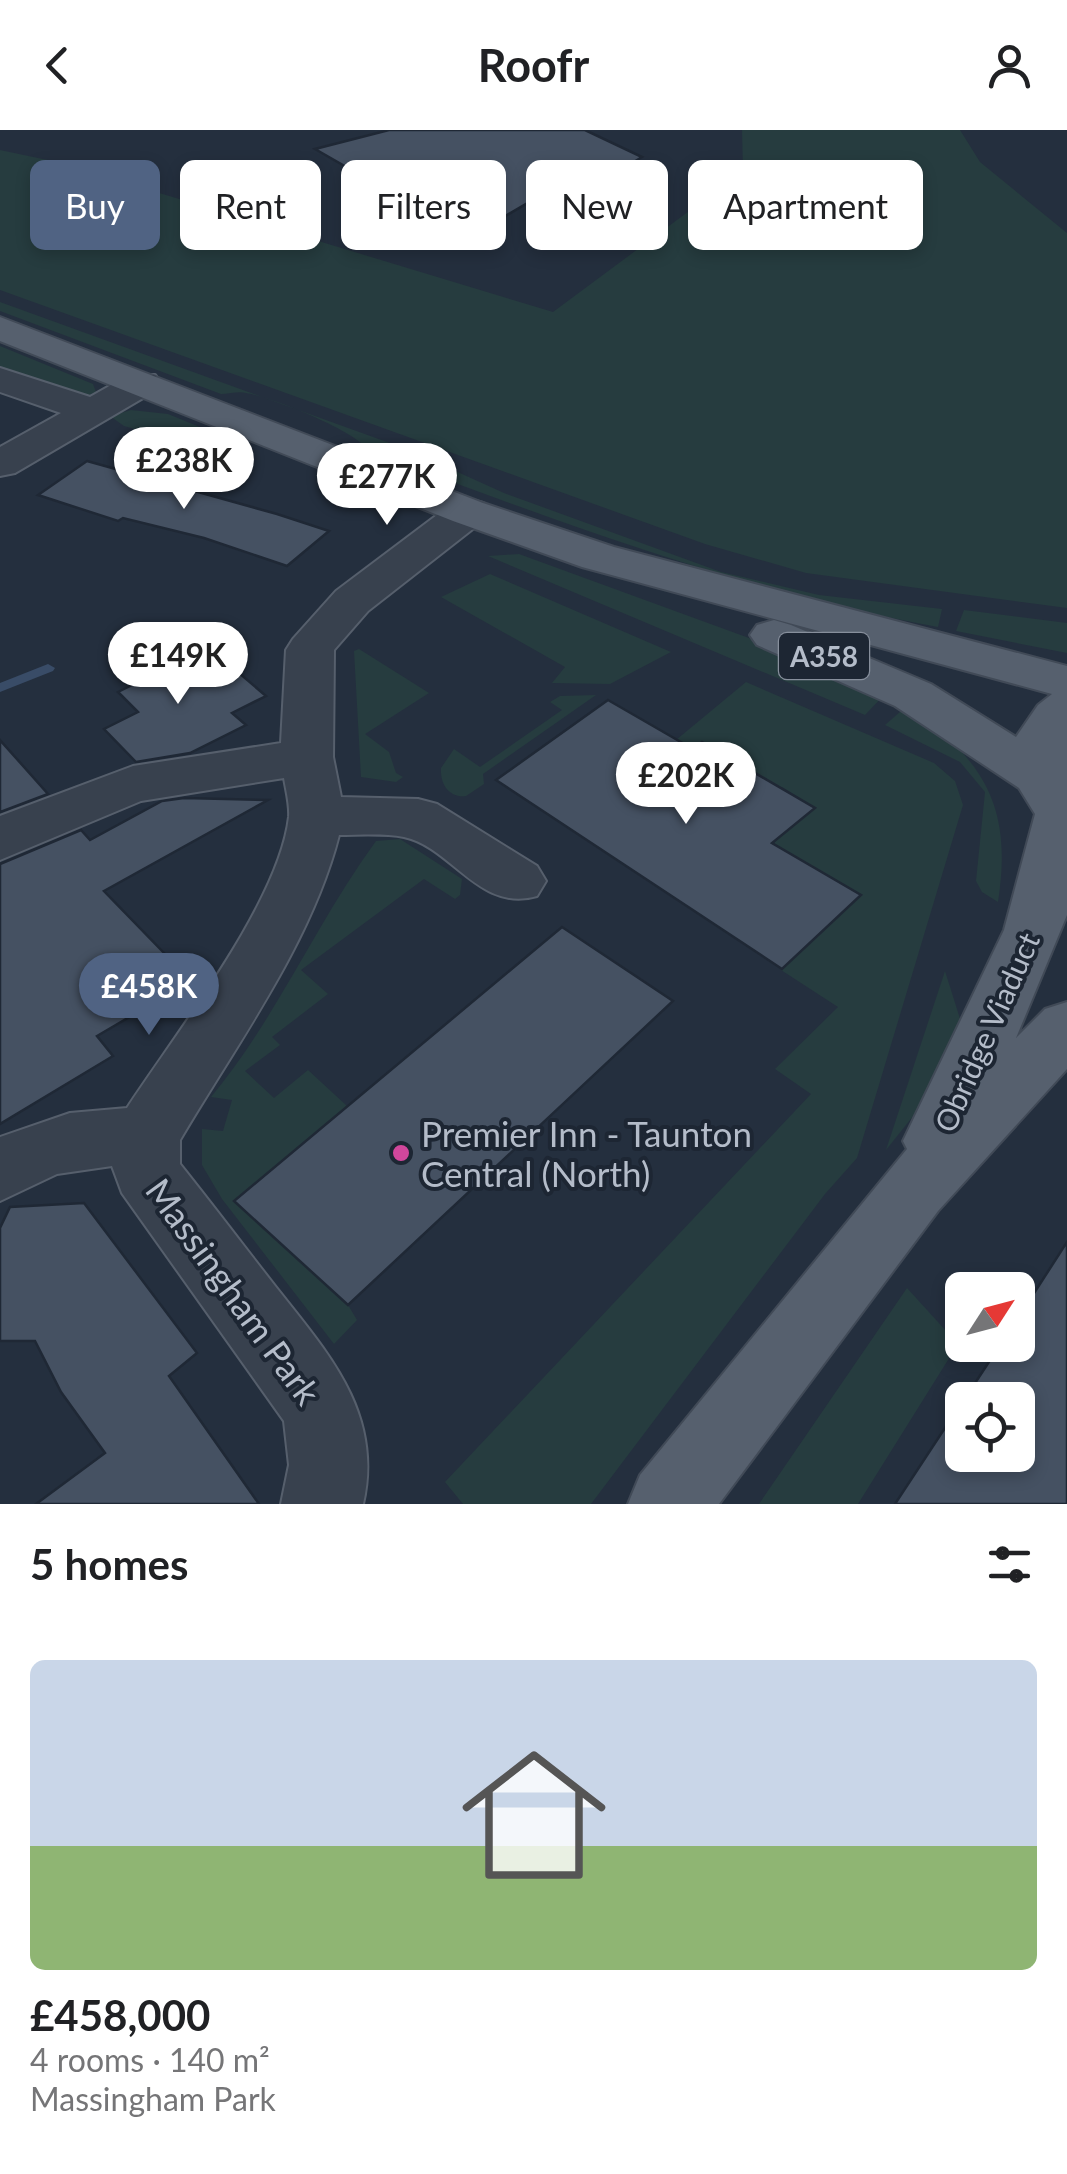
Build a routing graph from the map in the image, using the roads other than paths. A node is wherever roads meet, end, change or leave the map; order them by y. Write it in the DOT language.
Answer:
graph roads {
  1 [pos="0,328"];
  2 [pos="0,380"];
  3 [pos="142,383"];
  4 [pos="90,410"];
  5 [pos="0,464"];
  6 [pos="468,512"];
  7 [pos="598,557"];
  8 [pos="1067,682"];
  9 [pos="1067,706"];
  10 [pos="312,786"];
  11 [pos="1056,801"];
  12 [pos="0,840"];
  13 [pos="517,880"];
  14 [pos="1067,1027"];
  15 [pos="146,1136"];
  16 [pos="0,1171"];
  17 [pos="914,1189"];
  18 [pos="322,1504"];
  19 [pos="669,1504"];
  1 -- 3 [label="main road, A358"];
  2 -- 4 [label="street"];
  3 -- 4 [label="street"];
  3 -- 6 [label="main road, A358"];
  4 -- 5 [label="street"];
  6 -- 7 [label="main road, A358"];
  6 -- 10 [label="street, Massingham Park"];
  7 -- 8 [label="main road, A358"];
  7 -- 11 [label="main road, A358"];
  9 -- 11 [label="main road, Obridge Viaduct"];
  10 -- 12 [label="street"];
  10 -- 13 [label="street"];
  10 -- 15 [label="street, Massingham Park"];
  11 -- 17 [label="main road, Obridge Viaduct"];
  14 -- 17 [label="main road, Obridge Viaduct"];
  15 -- 16 [label="street, Massingham Park"];
  15 -- 18 [label="street, Massingham Park"];
  17 -- 19 [label="main road, Obridge Viaduct"];
}
